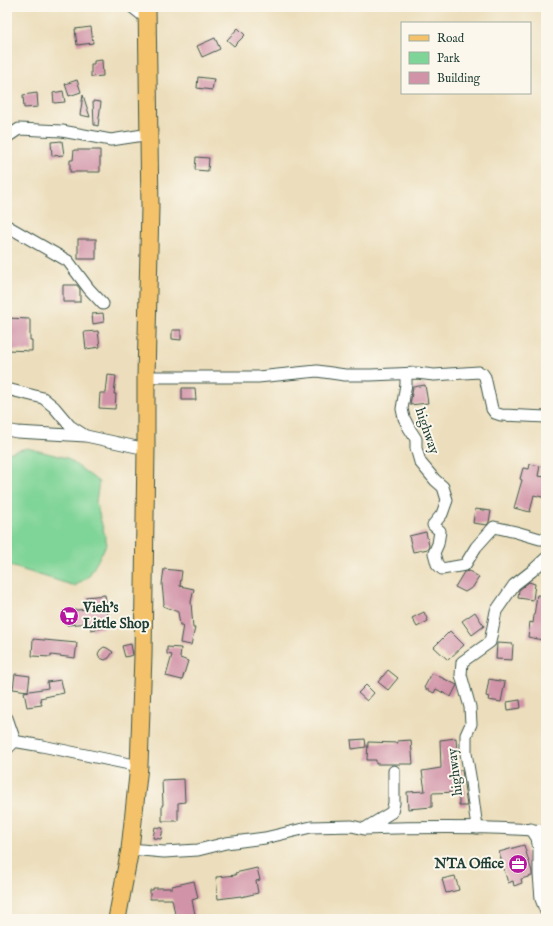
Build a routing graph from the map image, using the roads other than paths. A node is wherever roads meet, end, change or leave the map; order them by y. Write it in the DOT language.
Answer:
graph roads {
  1 [pos="132,7"];
  2 [pos="147,13"];
  3 [pos="150,134"];
  4 [pos="7,137"];
  5 [pos="7,226"];
  6 [pos="103,304"];
  7 [pos="406,374"];
  8 [pos="146,377"];
  9 [pos="7,389"];
  10 [pos="546,417"];
  11 [pos="7,430"];
  12 [pos="86,436"];
  13 [pos="146,449"];
  14 [pos="546,539"];
  15 [pos="546,558"];
  16 [pos="7,718"];
  17 [pos="10,743"];
  18 [pos="139,766"];
  19 [pos="394,771"];
  20 [pos="477,828"];
  21 [pos="364,829"];
  22 [pos="531,829"];
  23 [pos="546,830"];
  24 [pos="130,849"];
  25 [pos="546,912"];
  26 [pos="117,919"];
  1 -- 2 [label="street"];
  2 -- 3 [label="main road"];
  3 -- 4 [label="street"];
  3 -- 8 [label="main road"];
  5 -- 6 [label="street"];
  7 -- 8 [label="street"];
  7 -- 10 [label="street"];
  7 -- 14 [label="street, highway"];
  8 -- 13 [label="main road"];
  9 -- 12 [label="street"];
  11 -- 12 [label="street"];
  12 -- 13 [label="street"];
  13 -- 18 [label="main road"];
  15 -- 20 [label="street, highway"];
  16 -- 17 [label="street"];
  17 -- 18 [label="street"];
  18 -- 24 [label="main road"];
  19 -- 21 [label="street"];
  20 -- 21 [label="street"];
  20 -- 22 [label="street"];
  21 -- 24 [label="street"];
  22 -- 23 [label="street"];
  22 -- 25 [label="street"];
  24 -- 26 [label="main road"];
}
